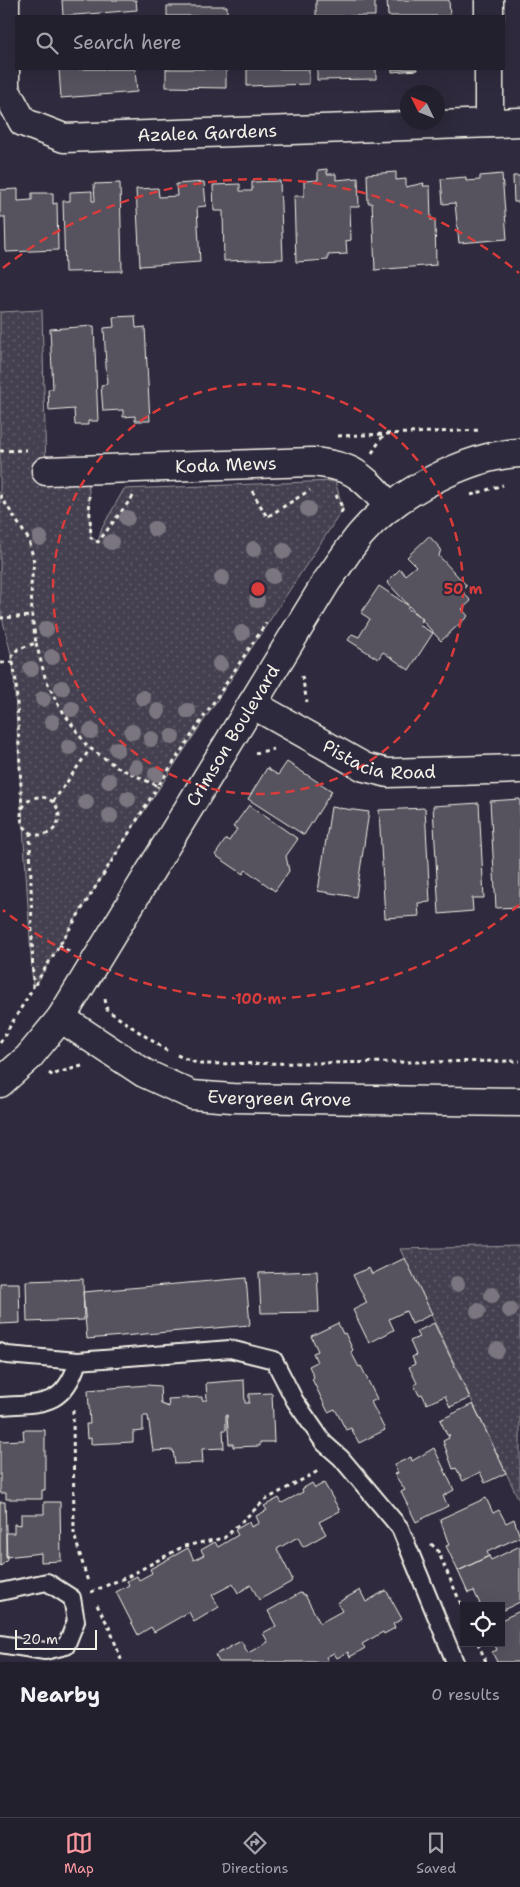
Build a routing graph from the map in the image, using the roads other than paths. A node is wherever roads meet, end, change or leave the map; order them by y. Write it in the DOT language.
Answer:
graph roads {
  1 [pos="4,0"];
  2 [pos="489,0"];
  3 [pos="489,15"];
  4 [pos="489,70"];
  5 [pos="520,122"];
  6 [pos="489,123"];
  7 [pos="520,453"];
  8 [pos="46,471"];
  9 [pos="390,507"];
  10 [pos="252,704"];
  11 [pos="520,769"];
  12 [pos="61,1018"];
  13 [pos="0,1083"];
  14 [pos="520,1102"];
  15 [pos="0,1352"];
  16 [pos="78,1361"];
  17 [pos="0,1406"];
  18 [pos="0,1592"];
  19 [pos="0,1644"];
  20 [pos="455,1662"];
  1 -- 6 [label="street, Azalea Gardens"];
  2 -- 3 [label="street"];
  4 -- 6 [label="street"];
  5 -- 6 [label="street, Azalea Gardens"];
  7 -- 9 [label="street, Crimson Boulevard"];
  8 -- 9 [label="street, Koda Mews"];
  9 -- 10 [label="street, Crimson Boulevard"];
  10 -- 11 [label="street, Pistacia Road"];
  10 -- 12 [label="street, Crimson Boulevard"];
  12 -- 13 [label="street, Crimson Boulevard"];
  12 -- 14 [label="street, Evergreen Grove"];
  15 -- 16 [label="lane"];
  16 -- 17 [label="lane"];
  16 -- 20 [label="lane"];
  18 -- 19 [label="lane"];
}
